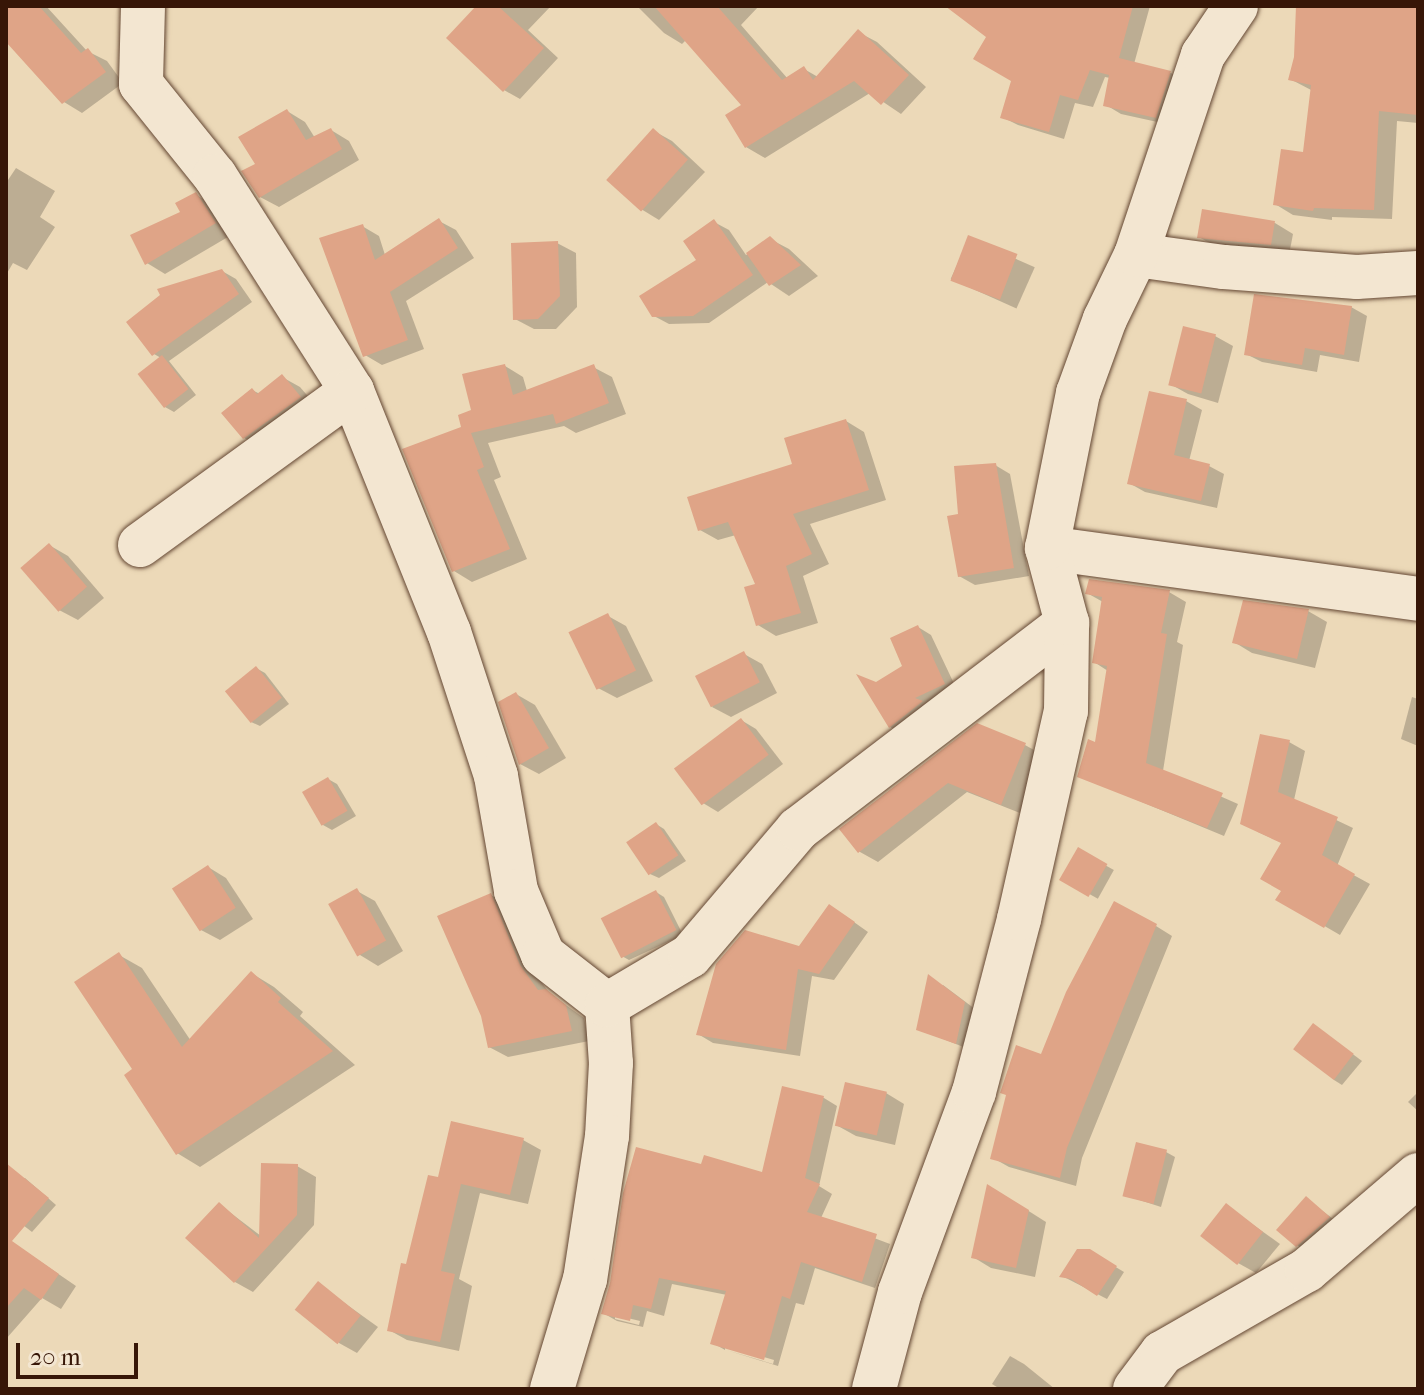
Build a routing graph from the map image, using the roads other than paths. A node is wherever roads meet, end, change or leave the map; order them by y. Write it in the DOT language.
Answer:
graph roads {
  1 [pos="143,6"];
  2 [pos="1236,6"];
  3 [pos="1136,255"];
  4 [pos="1418,273"];
  5 [pos="352,391"];
  6 [pos="140,545"];
  7 [pos="1047,548"];
  8 [pos="1418,599"];
  9 [pos="1067,623"];
  10 [pos="607,1005"];
  11 [pos="1418,1175"];
  12 [pos="552,1389"];
  13 [pos="874,1389"];
  14 [pos="1135,1389"];
  1 -- 5 [label="street"];
  2 -- 3 [label="street"];
  3 -- 4 [label="street"];
  3 -- 7 [label="street"];
  5 -- 6 [label="street"];
  5 -- 10 [label="street"];
  7 -- 8 [label="street"];
  7 -- 9 [label="street"];
  9 -- 10 [label="street"];
  9 -- 13 [label="street"];
  10 -- 12 [label="street"];
  11 -- 14 [label="street"];
}
